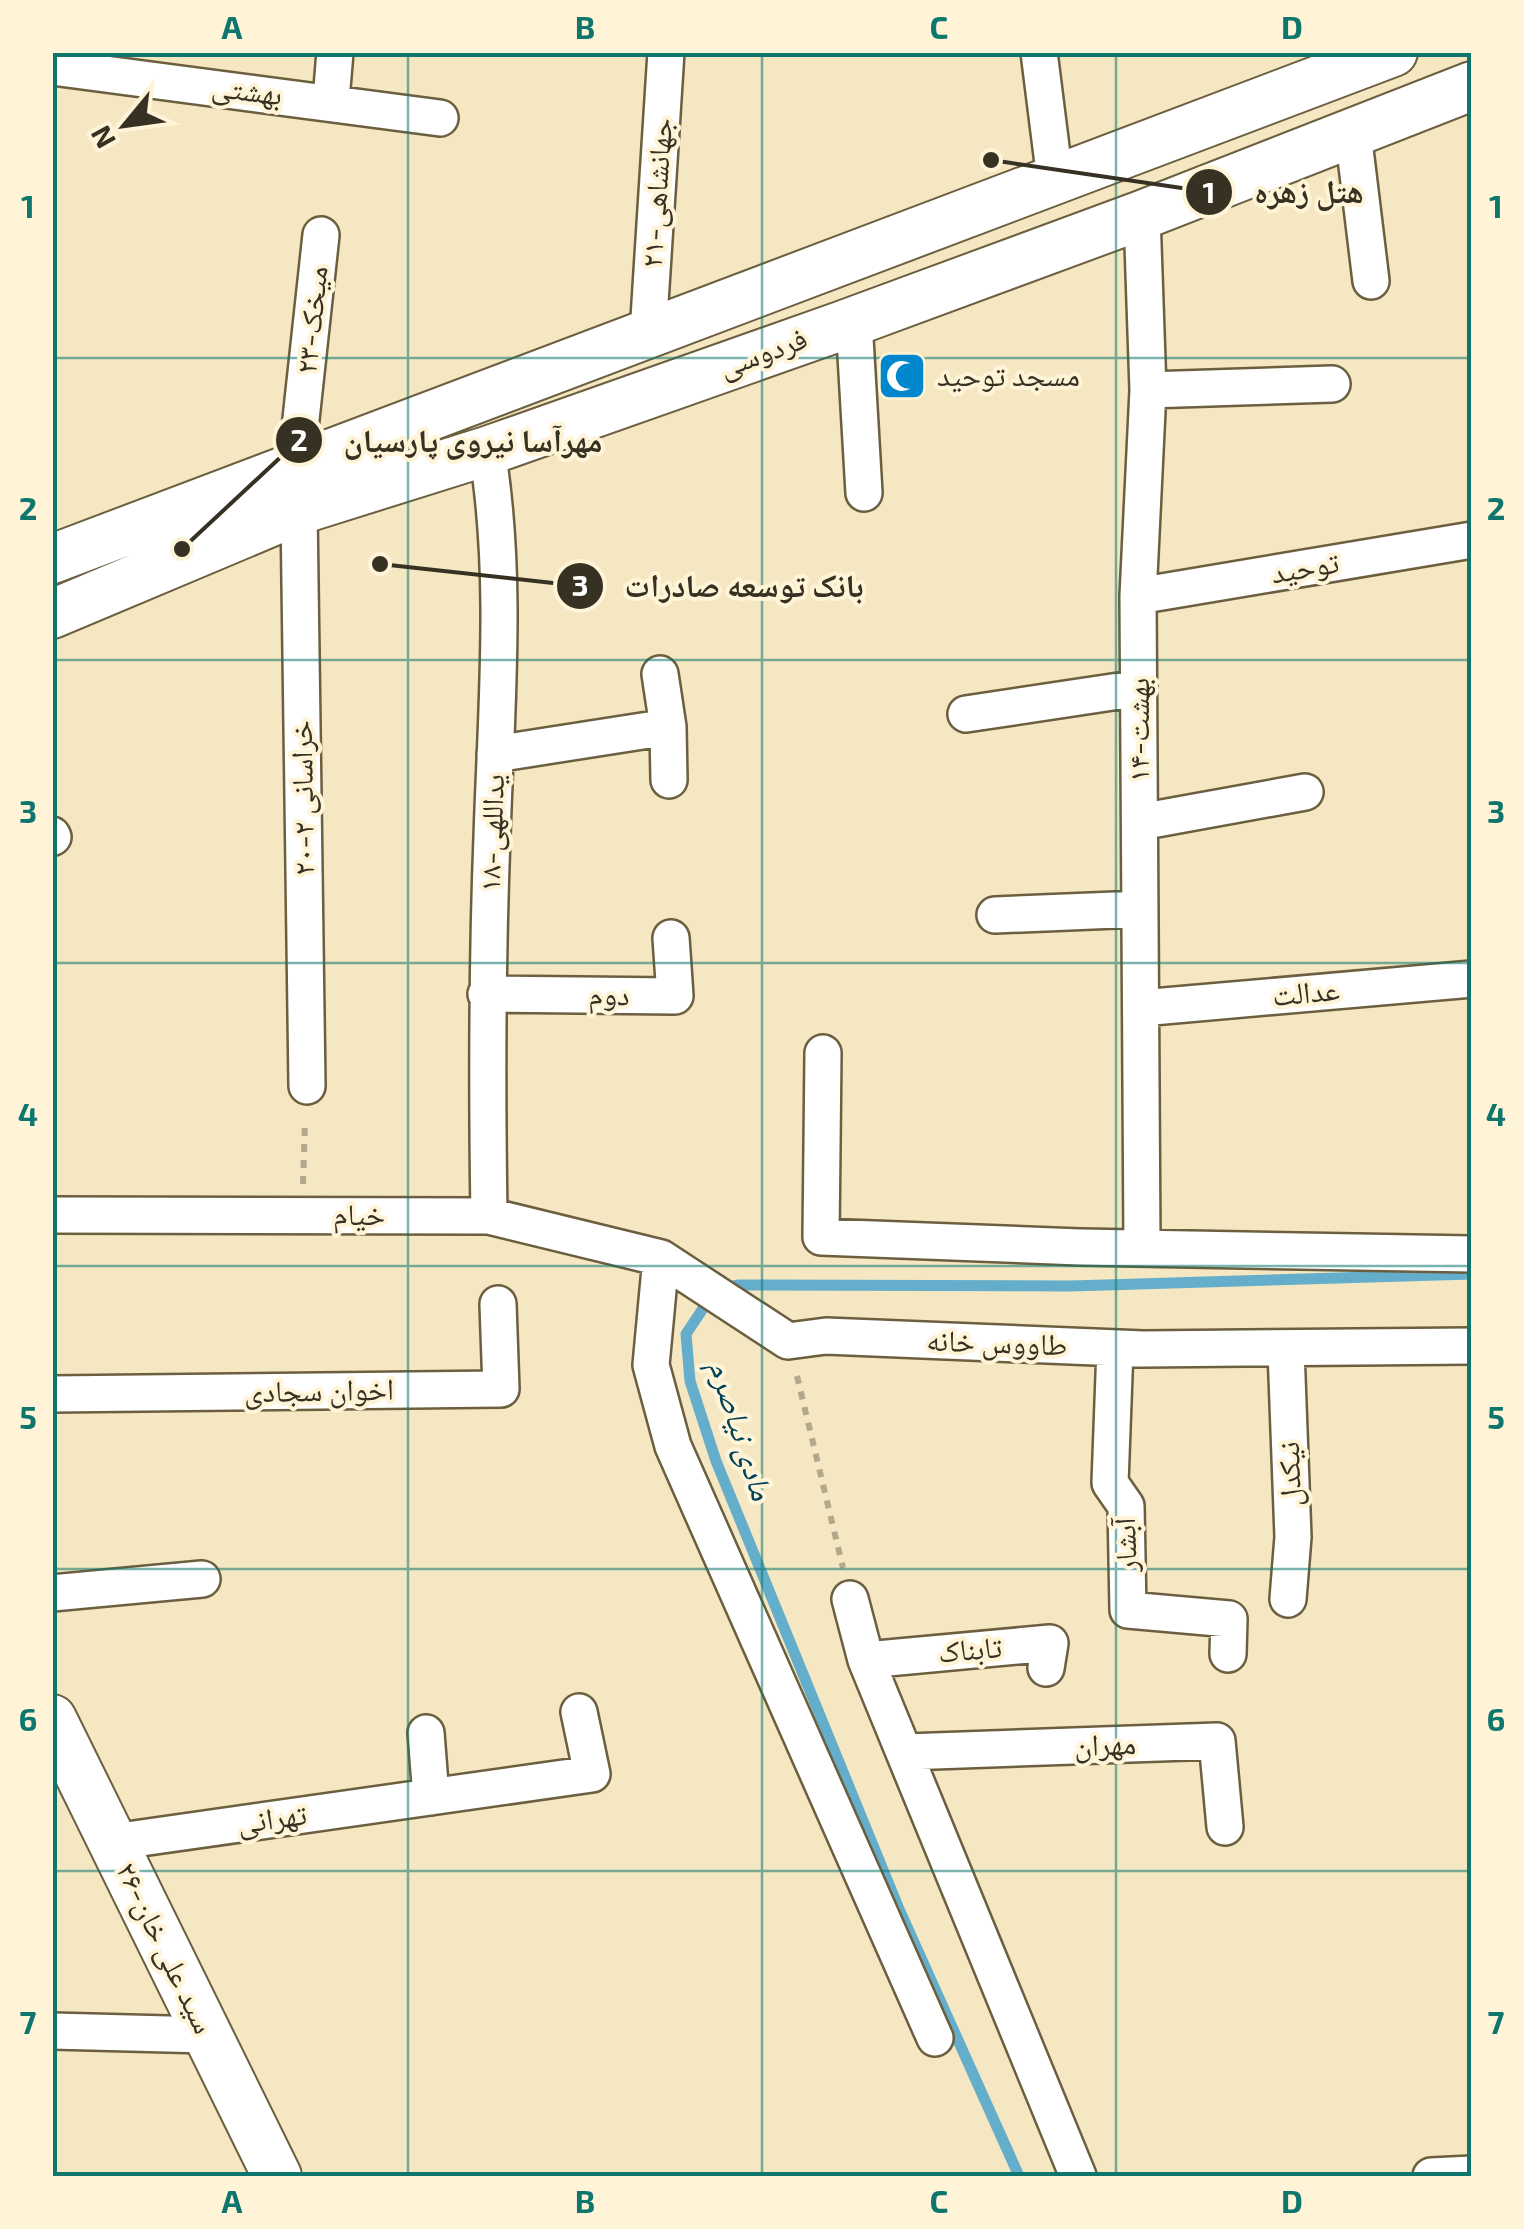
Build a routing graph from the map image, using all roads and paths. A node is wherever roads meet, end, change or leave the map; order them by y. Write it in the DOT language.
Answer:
graph roads {
  1 [pos="334,52"];
  2 [pos="666,52"];
  3 [pos="1039,52"];
  4 [pos="1393,52"];
  5 [pos="97,63"];
  6 [pos="52,67"];
  7 [pos="1472,86"];
  8 [pos="331,100"];
  9 [pos="440,118"];
  10 [pos="1354,133"];
  11 [pos="1055,179"];
  12 [pos="1142,216"];
  13 [pos="322,235"];
  14 [pos="1371,281"];
  15 [pos="854,320"];
  16 [pos="648,334"];
  17 [pos="1332,384"];
  18 [pos="1148,390"];
  19 [pos="487,451"];
  20 [pos="298,487"];
  21 [pos="864,493"];
  22 [pos="1472,540"];
  23 [pos="52,559"];
  24 [pos="1138,596"];
  25 [pos="52,614"];
  26 [pos="660,674"];
  27 [pos="1139,688"];
  28 [pos="966,714"];
  29 [pos="668,727"];
  30 [pos="495,754"];
  31 [pos="668,780"];
  32 [pos="1305,792"];
  33 [pos="1140,822"];
  34 [pos="1140,908"];
  35 [pos="995,915"];
  36 [pos="670,938"];
  37 [pos="1472,979"];
  38 [pos="486,994"];
  39 [pos="1141,1008"];
  40 [pos="823,1053"];
  41 [pos="306,1086"];
  42 [pos="52,1215"];
  43 [pos="302,1215"];
  44 [pos="489,1216"];
  45 [pos="1142,1246"];
  46 [pos="1472,1254"];
  47 [pos="661,1258"];
  48 [pos="498,1304"];
  49 [pos="788,1341"];
  50 [pos="1472,1346"];
  51 [pos="1115,1348"];
  52 [pos="1286,1350"];
  53 [pos="52,1394"];
  54 [pos="202,1579"];
  55 [pos="52,1593"];
  56 [pos="1288,1598"];
  57 [pos="850,1599"];
  58 [pos="1228,1654"];
  59 [pos="866,1660"];
  60 [pos="1046,1668"];
  61 [pos="579,1712"];
  62 [pos="426,1733"];
  63 [pos="57,1738"];
  64 [pos="906,1752"];
  65 [pos="431,1797"];
  66 [pos="1225,1827"];
  67 [pos="113,1842"];
  68 [pos="52,2031"];
  69 [pos="207,2035"];
  70 [pos="935,2038"];
  71 [pos="1469,2175"];
  72 [pos="276,2176"];
  73 [pos="1078,2176"];
  74 [pos="1431,2176"];
  1 -- 8 [label="street"];
  2 -- 16 [label="street, ۲۱-جهانشاهی"];
  3 -- 11 [label="street"];
  4 -- 11 [label="main road, فردوسی"];
  5 -- 6 [label="street, بهشتی"];
  5 -- 8 [label="street, بهشتی"];
  7 -- 10 [label="main road, فردوسی"];
  8 -- 9 [label="street, بهشتی"];
  10 -- 12 [label="main road, فردوسی"];
  10 -- 14 [label="street"];
  11 -- 16 [label="main road, فردوسی"];
  12 -- 15 [label="main road, فردوسی"];
  12 -- 18 [label="street, ۱۴-بهشت"];
  13 -- 20 [label="street, ۲۳-میخک"];
  15 -- 19 [label="main road, فردوسی"];
  15 -- 21 [label="street"];
  16 -- 20 [label="main road, فردوسی"];
  17 -- 18 [label="street"];
  18 -- 24 [label="street, ۱۴-بهشت"];
  19 -- 20 [label="main road, فردوسی"];
  19 -- 30 [label="street, ۱۸-یداللهی"];
  20 -- 23 [label="main road, فردوسی"];
  20 -- 25 [label="main road, فردوسی"];
  20 -- 41 [label="street, ۲۰-خراسانی ۲"];
  22 -- 24 [label="street, توحید"];
  24 -- 27 [label="street, ۱۴-بهشت"];
  26 -- 29 [label="street"];
  27 -- 28 [label="street"];
  27 -- 33 [label="street, ۱۴-بهشت"];
  29 -- 30 [label="street"];
  29 -- 31 [label="street"];
  30 -- 38 [label="street, ۱۸-یداللهی"];
  32 -- 33 [label="street"];
  33 -- 34 [label="street, ۱۴-بهشت"];
  34 -- 35 [label="street"];
  34 -- 39 [label="street, ۱۴-بهشت"];
  36 -- 38 [label="street, دوم"];
  37 -- 39 [label="street, عدالت"];
  38 -- 44 [label="street, ۱۸-یداللهی"];
  39 -- 45 [label="street, ۱۴-بهشت"];
  40 -- 45 [label="street"];
  41 -- 43 [label="path"];
  42 -- 43 [label="street, خیام"];
  43 -- 44 [label="street, خیام"];
  44 -- 47 [label="street, خیام"];
  45 -- 46 [label="street"];
  47 -- 49 [label="street, خیام"];
  47 -- 70 [label="street"];
  48 -- 53 [label="street, اخوان سجادی"];
  49 -- 51 [label="street, طاووس خانه"];
  49 -- 57 [label="path"];
  50 -- 52 [label="street, طاووس خانه"];
  51 -- 52 [label="street, طاووس خانه"];
  51 -- 58 [label="street, آبشار"];
  52 -- 56 [label="street, نیکدل"];
  54 -- 55 [label="street"];
  57 -- 59 [label="street"];
  59 -- 60 [label="street, تابناک"];
  59 -- 64 [label="street"];
  61 -- 65 [label="street, تهرانی"];
  62 -- 65 [label="street"];
  63 -- 67 [label="main road, ۲۶-سید علی خان"];
  64 -- 66 [label="street, مهران"];
  64 -- 73 [label="street"];
  65 -- 67 [label="street, تهرانی"];
  67 -- 69 [label="main road, ۲۶-سید علی خان"];
  68 -- 69 [label="street"];
  69 -- 72 [label="main road, ۲۶-سید علی خان"];
  71 -- 74 [label="street"];
}
